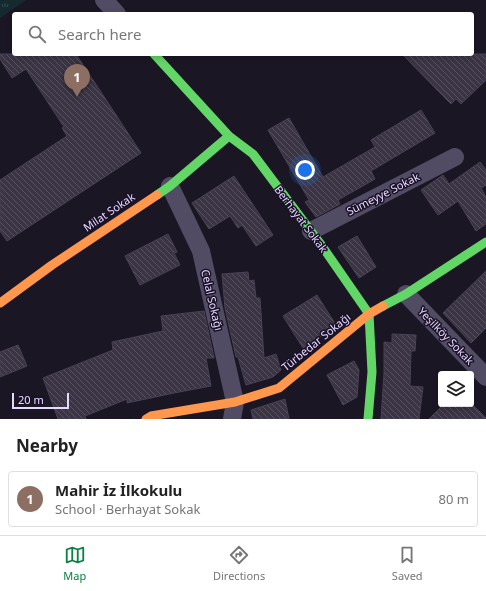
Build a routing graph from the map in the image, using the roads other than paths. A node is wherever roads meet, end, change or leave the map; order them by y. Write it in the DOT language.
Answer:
graph roads {
  1 [pos="104,0"];
  2 [pos="115,12"];
  3 [pos="156,56"];
  4 [pos="229,136"];
  5 [pos="455,158"];
  6 [pos="170,186"];
  7 [pos="311,231"];
  8 [pos="486,242"];
  9 [pos="406,294"];
  10 [pos="0,303"];
  11 [pos="369,314"];
  12 [pos="486,377"];
  13 [pos="233,411"];
  14 [pos="146,419"];
  15 [pos="368,419"];
  1 -- 2 [label="street"];
  3 -- 4 [label="street, Berhayat Sokak"];
  4 -- 6 [label="street, Milat Sokak"];
  4 -- 7 [label="street, Berhayat Sokak"];
  5 -- 7 [label="street, Sümeyye Sokak"];
  6 -- 10 [label="street, Milat Sokak"];
  6 -- 13 [label="street, Celal Sokağı"];
  7 -- 11 [label="street, Berhayat Sokak"];
  8 -- 9 [label="street, Türbedar Sokağı"];
  9 -- 11 [label="street, Türbedar Sokağı"];
  9 -- 12 [label="street, Yeşilköy Sokak"];
  11 -- 13 [label="street, Türbedar Sokağı"];
  11 -- 15 [label="street"];
  13 -- 14 [label="street, Türbedar Sokağı"];
}
